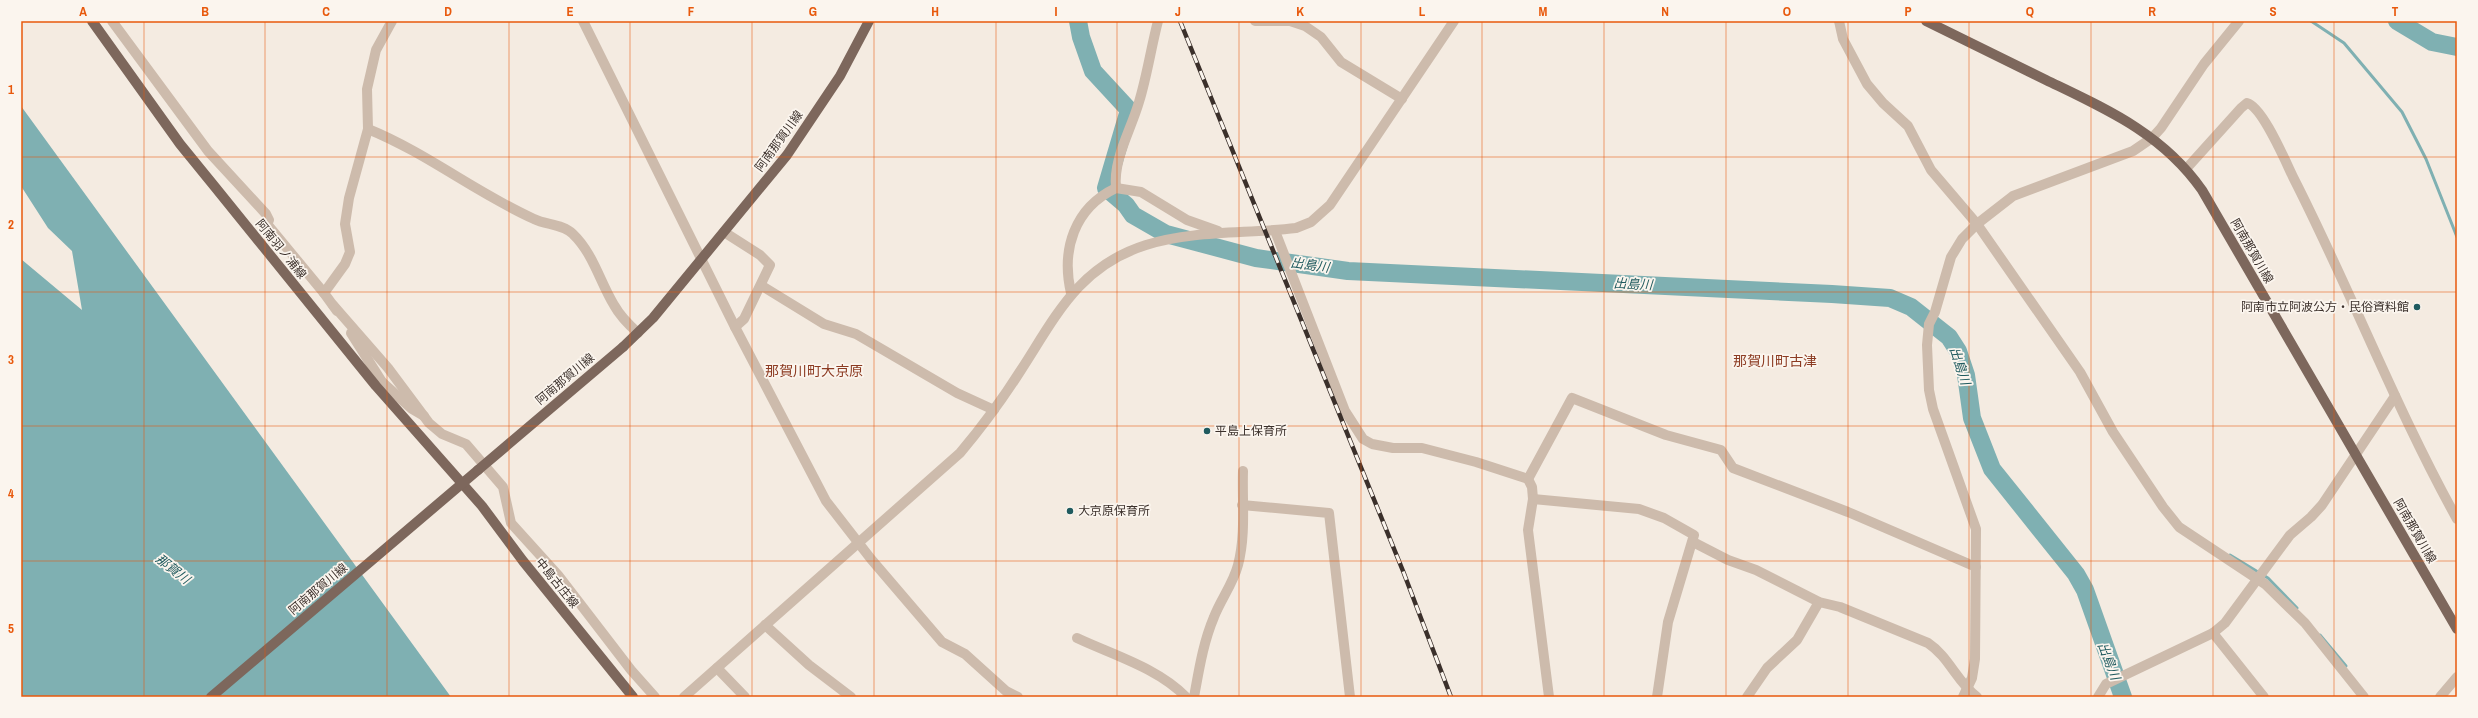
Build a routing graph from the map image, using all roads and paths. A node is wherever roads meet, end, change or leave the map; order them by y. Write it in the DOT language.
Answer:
graph roads {
  1 [pos="92,21"];
  2 [pos="112,21"];
  3 [pos="392,21"];
  4 [pos="583,21"];
  5 [pos="869,21"];
  6 [pos="1158,21"];
  7 [pos="1255,21"];
  8 [pos="1454,21"];
  9 [pos="1839,21"];
  10 [pos="1926,21"];
  11 [pos="2239,21"];
  12 [pos="1402,99"];
  13 [pos="368,129"];
  14 [pos="2152,138"];
  15 [pos="2186,169"];
  16 [pos="1116,188"];
  17 [pos="1980,222"];
  18 [pos="1275,231"];
  19 [pos="724,232"];
  20 [pos="1225,233"];
  21 [pos="701,258"];
  22 [pos="762,286"];
  23 [pos="324,293"];
  24 [pos="1071,293"];
  25 [pos="333,305"];
  26 [pos="735,327"];
  27 [pos="638,333"];
  28 [pos="379,384"];
  29 [pos="2396,396"];
  30 [pos="994,410"];
  31 [pos="424,416"];
  32 [pos="2355,455"];
  33 [pos="1244,471"];
  34 [pos="1528,479"];
  35 [pos="459,486"];
  36 [pos="1533,499"];
  37 [pos="1242,505"];
  38 [pos="2457,519"];
  39 [pos="859,542"];
  40 [pos="1694,542"];
  41 [pos="1976,567"];
  42 [pos="2261,575"];
  43 [pos="1819,602"];
  44 [pos="766,625"];
  45 [pos="2457,629"];
  46 [pos="2213,633"];
  47 [pos="1077,638"];
  48 [pos="717,668"];
  49 [pos="2457,677"];
  50 [pos="1965,693"];
  51 [pos="212,697"];
  52 [pos="633,697"];
  53 [pos="655,697"];
  54 [pos="684,697"];
  55 [pos="745,697"];
  56 [pos="851,697"];
  57 [pos="1018,697"];
  58 [pos="1186,697"];
  59 [pos="1194,697"];
  60 [pos="1350,697"];
  61 [pos="1549,697"];
  62 [pos="1657,697"];
  63 [pos="1747,697"];
  64 [pos="1977,697"];
  65 [pos="2098,697"];
  66 [pos="2264,697"];
  67 [pos="2364,697"];
  68 [pos="2440,697"];
  1 -- 28 [label="main road, 阿南羽ノ浦線"];
  2 -- 23 [label="street"];
  3 -- 13 [label="street"];
  4 -- 21 [label="street"];
  5 -- 19 [label="main road, 阿南那賀川線"];
  6 -- 16 [label="street"];
  7 -- 12 [label="street"];
  8 -- 12 [label="street"];
  9 -- 17 [label="street"];
  10 -- 14 [label="main road, 阿南那賀川線"];
  11 -- 14 [label="street"];
  12 -- 18 [label="street"];
  13 -- 23 [label="street"];
  13 -- 27 [label="street"];
  14 -- 15 [label="main road, 阿南那賀川線"];
  14 -- 17 [label="street"];
  15 -- 29 [label="street"];
  15 -- 32 [label="main road, 阿南那賀川線"];
  16 -- 20 [label="street"];
  16 -- 24 [label="street"];
  17 -- 41 [label="street"];
  17 -- 42 [label="street"];
  18 -- 20 [label="street"];
  18 -- 34 [label="street"];
  19 -- 21 [label="main road, 阿南那賀川線"];
  19 -- 22 [label="street"];
  20 -- 24 [label="street"];
  21 -- 26 [label="street"];
  21 -- 27 [label="main road, 阿南那賀川線"];
  22 -- 26 [label="street"];
  22 -- 30 [label="street"];
  23 -- 25 [label="street"];
  24 -- 30 [label="street"];
  25 -- 28 [label="street"];
  25 -- 31 [label="street"];
  26 -- 39 [label="street"];
  27 -- 35 [label="main road, 阿南那賀川線, bridge"];
  28 -- 31 [label="street"];
  28 -- 35 [label="main road, 阿南羽ノ浦線"];
  29 -- 32 [label="street"];
  29 -- 38 [label="street"];
  30 -- 39 [label="street"];
  31 -- 53 [label="street"];
  32 -- 42 [label="street"];
  32 -- 45 [label="main road, 阿南那賀川線"];
  33 -- 37 [label="street"];
  34 -- 36 [label="street"];
  34 -- 41 [label="street"];
  35 -- 51 [label="main road, 阿南那賀川線"];
  35 -- 52 [label="main road, 中島古庄線"];
  36 -- 40 [label="street"];
  36 -- 61 [label="street"];
  37 -- 59 [label="street"];
  37 -- 60 [label="street"];
  39 -- 44 [label="street"];
  39 -- 57 [label="street"];
  40 -- 43 [label="street"];
  40 -- 62 [label="street"];
  41 -- 50 [label="street"];
  42 -- 46 [label="street"];
  42 -- 67 [label="street"];
  43 -- 50 [label="street"];
  43 -- 63 [label="street"];
  44 -- 48 [label="street"];
  44 -- 56 [label="street"];
  46 -- 65 [label="street"];
  46 -- 66 [label="street"];
  47 -- 58 [label="street"];
  48 -- 54 [label="street"];
  48 -- 55 [label="street"];
  49 -- 68 [label="street"];
  50 -- 64 [label="street"];
}
